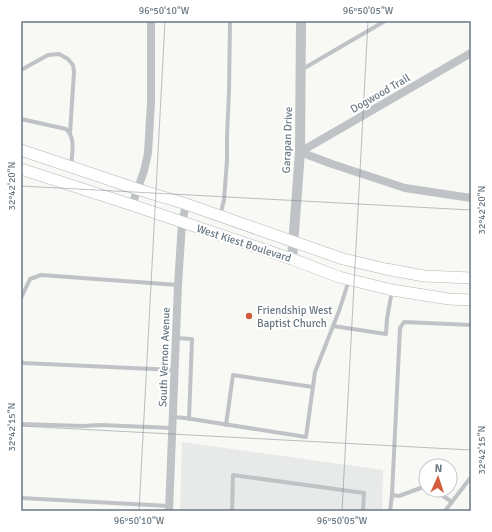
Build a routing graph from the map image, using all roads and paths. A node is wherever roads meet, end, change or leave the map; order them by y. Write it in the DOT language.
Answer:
graph roads {
  1 [pos="151,21"];
  2 [pos="230,21"];
  3 [pos="301,21"];
  4 [pos="385,21"];
  5 [pos="471,53"];
  6 [pos="21,70"];
  7 [pos="301,70"];
  8 [pos="21,119"];
  9 [pos="70,133"];
  10 [pos="21,150"];
  11 [pos="300,152"];
  12 [pos="71,166"];
  13 [pos="21,169"];
  14 [pos="137,189"];
  15 [pos="471,198"];
  16 [pos="186,204"];
  17 [pos="132,205"];
  18 [pos="220,216"];
  19 [pos="182,223"];
  20 [pos="293,241"];
  21 [pos="292,259"];
  22 [pos="343,259"];
  23 [pos="344,278"];
  24 [pos="471,278"];
  25 [pos="178,285"];
  26 [pos="392,290"];
  27 [pos="21,298"];
  28 [pos="471,300"];
  29 [pos="471,325"];
  30 [pos="333,326"];
  31 [pos="176,338"];
  32 [pos="22,362"];
  33 [pos="175,370"];
  34 [pos="313,387"];
  35 [pos="173,417"];
  36 [pos="189,419"];
  37 [pos="21,424"];
  38 [pos="226,425"];
  39 [pos="172,428"];
  40 [pos="471,477"];
  41 [pos="418,489"];
  42 [pos="392,495"];
  43 [pos="21,498"];
  44 [pos="446,498"];
  45 [pos="452,502"];
  46 [pos="169,509"];
  47 [pos="232,511"];
  48 [pos="363,511"];
  49 [pos="390,511"];
  50 [pos="445,511"];
  1 -- 14 [label="street"];
  2 -- 18 [label="lane"];
  3 -- 7 [label="street, Garapan Drive"];
  4 -- 7 [label="lane"];
  5 -- 11 [label="street, Dogwood Trail"];
  6 -- 9 [label="lane"];
  7 -- 11 [label="street, Garapan Drive"];
  8 -- 9 [label="lane"];
  9 -- 12 [label="lane"];
  10 -- 12 [label="main road, West Kiest Boulevard"];
  11 -- 15 [label="street"];
  11 -- 20 [label="street, Garapan Drive"];
  12 -- 14 [label="main road, West Kiest Boulevard"];
  13 -- 17 [label="main road, West Kiest Boulevard"];
  14 -- 16 [label="main road, West Kiest Boulevard"];
  14 -- 17 [label="street"];
  16 -- 18 [label="main road, West Kiest Boulevard"];
  16 -- 19 [label="street, South Vernon Avenue"];
  17 -- 19 [label="main road, West Kiest Boulevard"];
  18 -- 20 [label="main road, West Kiest Boulevard"];
  19 -- 21 [label="main road, West Kiest Boulevard"];
  19 -- 25 [label="street, South Vernon Avenue"];
  20 -- 21 [label="street, Garapan Drive"];
  20 -- 22 [label="main road, West Kiest Boulevard"];
  21 -- 23 [label="main road, West Kiest Boulevard"];
  22 -- 23 [label="main road"];
  22 -- 24 [label="main road, West Kiest Boulevard"];
  23 -- 26 [label="main road, West Kiest Boulevard"];
  23 -- 30 [label="lane"];
  25 -- 27 [label="lane"];
  25 -- 31 [label="street, South Vernon Avenue"];
  26 -- 28 [label="main road, West Kiest Boulevard"];
  26 -- 30 [label="lane"];
  29 -- 42 [label="lane"];
  30 -- 34 [label="lane"];
  31 -- 33 [label="street, South Vernon Avenue"];
  31 -- 36 [label="lane"];
  32 -- 33 [label="lane"];
  33 -- 35 [label="street, South Vernon Avenue"];
  34 -- 38 [label="lane"];
  34 -- 38 [label="lane"];
  35 -- 36 [label="lane"];
  35 -- 39 [label="street, South Vernon Avenue"];
  36 -- 38 [label="lane"];
  37 -- 39 [label="lane"];
  39 -- 46 [label="street, South Vernon Avenue"];
  40 -- 45 [label="lane"];
  41 -- 42 [label="lane"];
  42 -- 49 [label="lane"];
  43 -- 46 [label="lane"];
  44 -- 45 [label="lane"];
  45 -- 50 [label="lane"];
  47 -- 48 [label="lane"];
}
